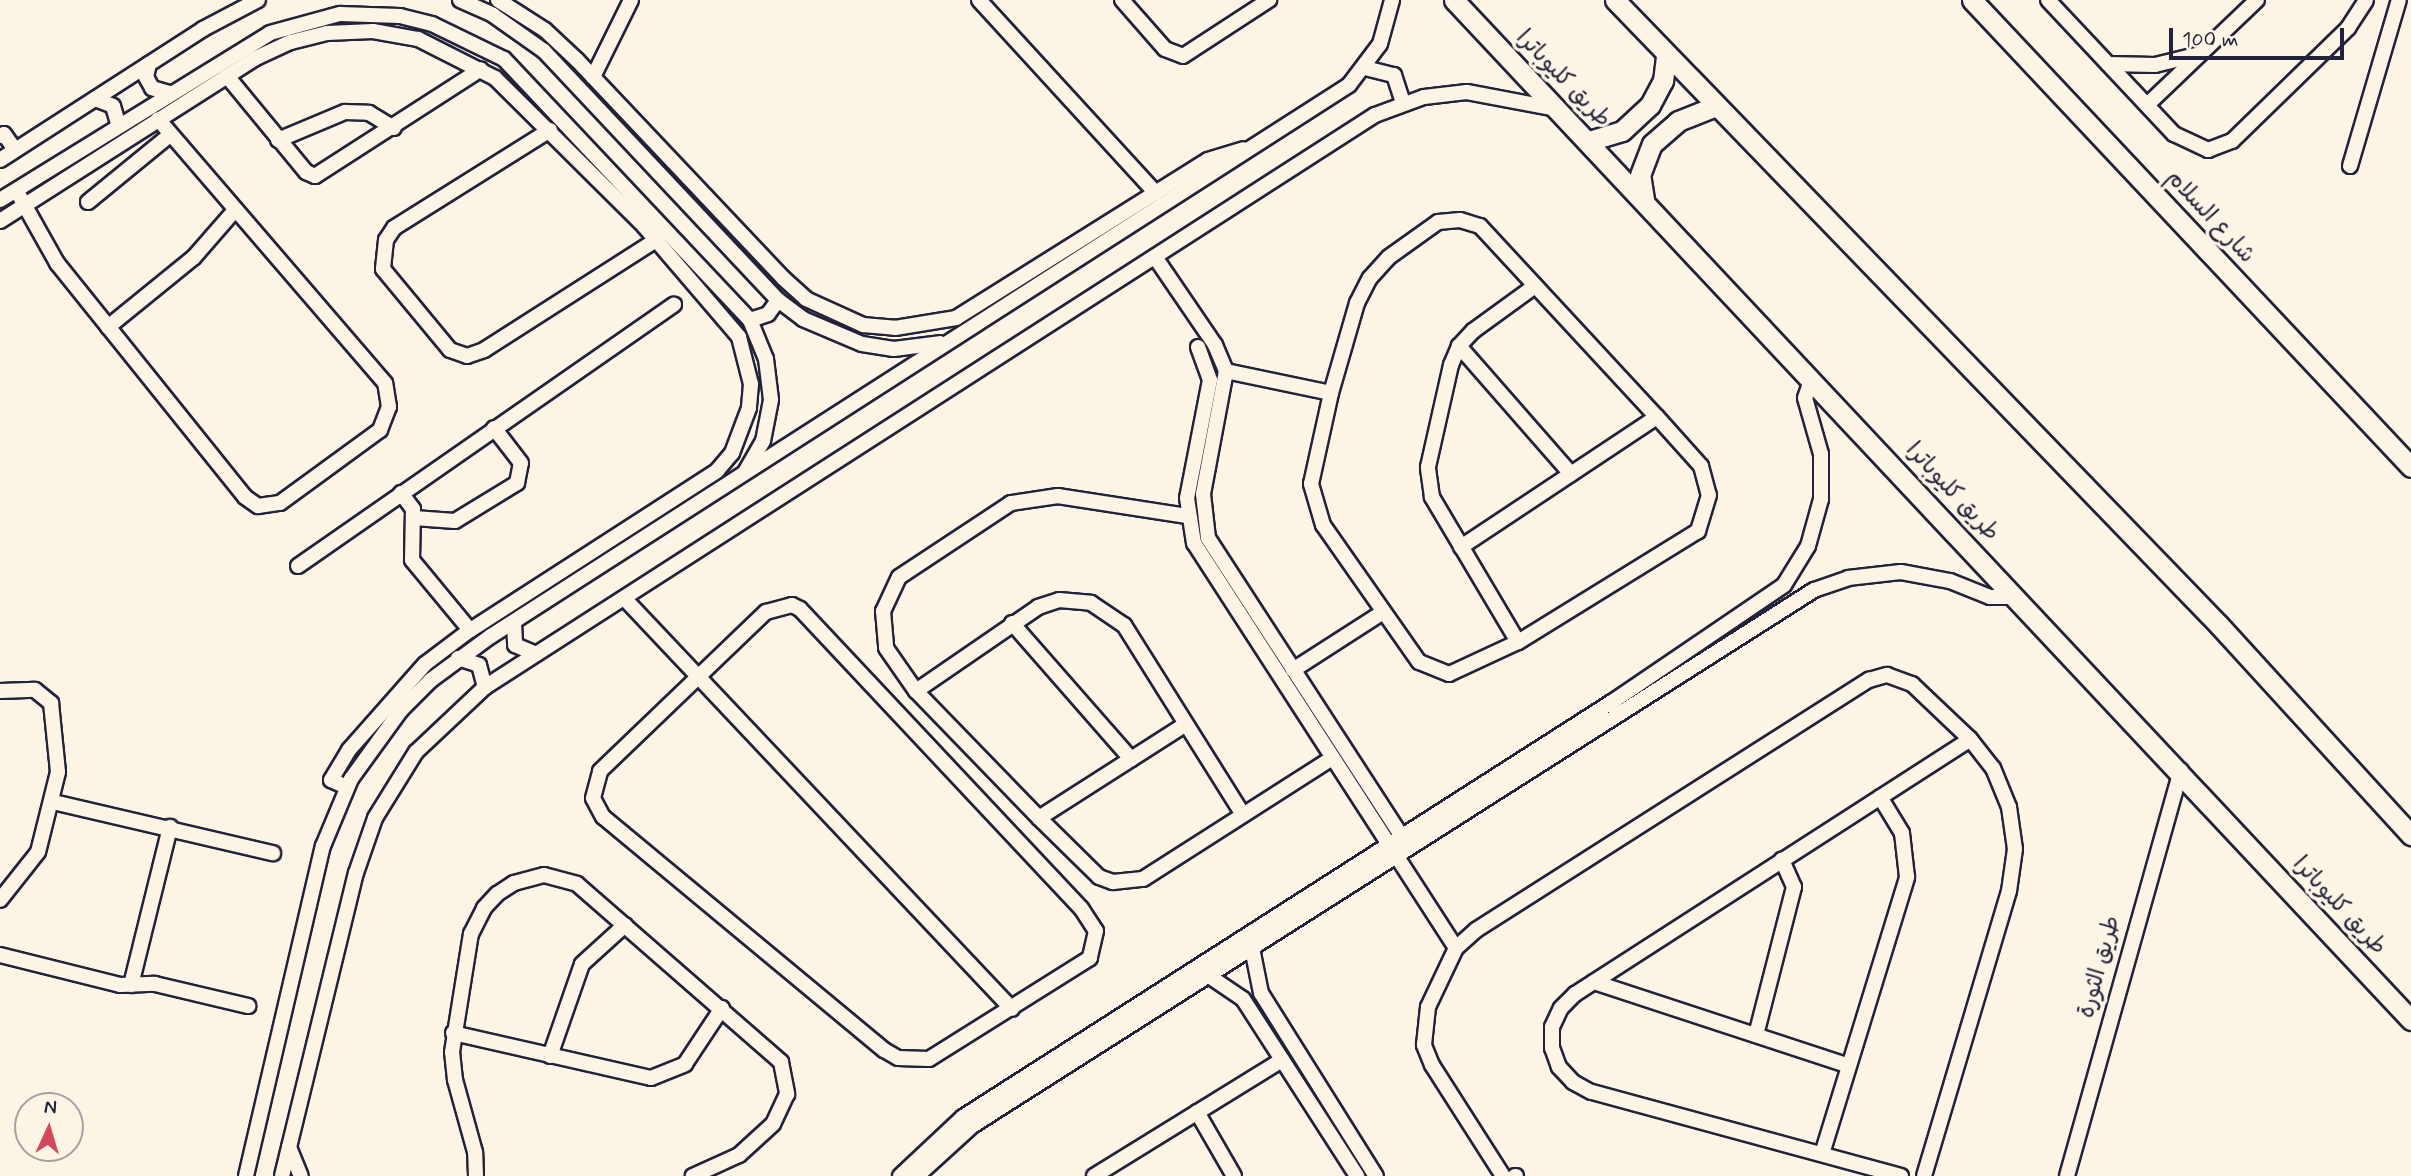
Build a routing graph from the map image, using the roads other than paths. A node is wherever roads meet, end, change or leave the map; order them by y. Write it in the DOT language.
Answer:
graph roads {
  1 [pos="258,0"];
  2 [pos="460,0"];
  3 [pos="498,0"];
  4 [pos="631,0"];
  5 [pos="979,0"];
  6 [pos="1122,0"];
  7 [pos="1269,0"];
  8 [pos="1392,0"];
  9 [pos="1454,0"];
  10 [pos="1615,0"];
  11 [pos="1972,0"];
  12 [pos="2048,0"];
  13 [pos="2257,0"];
  14 [pos="2366,0"];
  15 [pos="2399,0"];
  16 [pos="2201,54"];
  17 [pos="1666,55"];
  18 [pos="149,64"];
  19 [pos="2108,64"];
  20 [pos="1366,68"];
  21 [pos="481,69"];
  22 [pos="227,76"];
  23 [pos="593,77"];
  24 [pos="170,93"];
  25 [pos="95,99"];
  26 [pos="1404,103"];
  27 [pos="2147,105"];
  28 [pos="1716,106"];
  29 [pos="1559,110"];
  30 [pos="158,119"];
  31 [pos="118,124"];
  32 [pos="394,128"];
  33 [pos="550,130"];
  34 [pos="2,135"];
  35 [pos="170,135"];
  36 [pos="278,140"];
  37 [pos="1589,141"];
  38 [pos="1254,146"];
  39 [pos="15,150"];
  40 [pos="0,160"];
  41 [pos="2350,166"];
  42 [pos="685,175"];
  43 [pos="671,184"];
  44 [pos="15,190"];
  45 [pos="1156,193"];
  46 [pos="1644,199"];
  47 [pos="0,200"];
  48 [pos="88,202"];
  49 [pos="25,205"];
  50 [pos="235,209"];
  51 [pos="0,221"];
  52 [pos="649,223"];
  53 [pos="656,240"];
  54 [pos="1155,257"];
  55 [pos="1065,260"];
  56 [pos="1535,286"];
  57 [pos="778,300"];
  58 [pos="674,304"];
  59 [pos="750,320"];
  60 [pos="108,327"];
  61 [pos="955,339"];
  62 [pos="1459,346"];
  63 [pos="1198,347"];
  64 [pos="1226,371"];
  65 [pos="1812,378"];
  66 [pos="1331,393"];
  67 [pos="1657,417"];
  68 [pos="494,428"];
  69 [pos="2411,467"];
  70 [pos="1571,474"];
  71 [pos="743,475"];
  72 [pos="401,493"];
  73 [pos="1187,516"];
  74 [pos="414,518"];
  75 [pos="614,540"];
  76 [pos="1201,540"];
  77 [pos="1461,547"];
  78 [pos="622,553"];
  79 [pos="298,566"];
  80 [pos="1784,585"];
  81 [pos="2017,597"];
  82 [pos="624,598"];
  83 [pos="1798,599"];
  84 [pos="1383,612"];
  85 [pos="514,623"];
  86 [pos="1013,623"];
  87 [pos="470,630"];
  88 [pos="1518,642"];
  89 [pos="536,654"];
  90 [pos="458,658"];
  91 [pos="1293,670"];
  92 [pos="698,677"];
  93 [pos="485,687"];
  94 [pos="0,691"];
  95 [pos="916,691"];
  96 [pos="1186,724"];
  97 [pos="1970,738"];
  98 [pos="1332,758"];
  99 [pos="1131,759"];
  100 [pos="2181,771"];
  101 [pos="347,788"];
  102 [pos="1880,797"];
  103 [pos="53,802"];
  104 [pos="1243,815"];
  105 [pos="1039,818"];
  106 [pos="170,827"];
  107 [pos="2411,835"];
  108 [pos="1399,846"];
  109 [pos="274,853"];
  110 [pos="1782,860"];
  111 [pos="0,900"];
  112 [pos="625,925"];
  113 [pos="1252,948"];
  114 [pos="1456,948"];
  115 [pos="0,955"];
  116 [pos="1209,976"];
  117 [pos="1594,982"];
  118 [pos="131,985"];
  119 [pos="248,1006"];
  120 [pos="722,1008"];
  121 [pos="1012,1009"];
  122 [pos="2411,1020"];
  123 [pos="453,1033"];
  124 [pos="1756,1035"];
  125 [pos="550,1056"];
  126 [pos="1282,1060"];
  127 [pos="1849,1066"];
  128 [pos="1197,1112"];
  129 [pos="289,1147"];
  130 [pos="1822,1154"];
  131 [pos="246,1176"];
  132 [pos="282,1176"];
  133 [pos="301,1176"];
  134 [pos="476,1176"];
  135 [pos="693,1176"];
  136 [pos="900,1176"];
  137 [pos="917,1176"];
  138 [pos="1094,1176"];
  139 [pos="1234,1176"];
  140 [pos="1357,1176"];
  141 [pos="1376,1176"];
  142 [pos="1503,1176"];
  143 [pos="1901,1176"];
  144 [pos="1924,1176"];
  145 [pos="2067,1176"];
  1 -- 18 [label="street"];
  2 -- 43 [label="street"];
  3 -- 23 [label="street"];
  4 -- 23 [label="street"];
  5 -- 45 [label="street"];
  6 -- 7 [label="street"];
  8 -- 20 [label="street"];
  9 -- 29 [label="main road, طريق كليوباترا"];
  10 -- 17 [label="main road"];
  11 -- 69 [label="main road, شارع السلام"];
  12 -- 19 [label="street"];
  13 -- 16 [label="street"];
  14 -- 27 [label="street"];
  15 -- 41 [label="street"];
  16 -- 19 [label="street"];
  16 -- 27 [label="street"];
  17 -- 28 [label="main road"];
  17 -- 37 [label="main road"];
  18 -- 24 [label="street"];
  18 -- 25 [label="street"];
  19 -- 27 [label="street"];
  20 -- 26 [label="street"];
  20 -- 38 [label="street"];
  21 -- 22 [label="street"];
  21 -- 32 [label="street"];
  21 -- 33 [label="street"];
  22 -- 30 [label="street"];
  22 -- 36 [label="street"];
  23 -- 42 [label="street"];
  24 -- 31 [label="street"];
  24 -- 52 [label="street"];
  25 -- 31 [label="street"];
  25 -- 39 [label="street"];
  26 -- 29 [label="street"];
  26 -- 54 [label="street"];
  28 -- 46 [label="main road"];
  28 -- 107 [label="main road"];
  29 -- 37 [label="main road, طريق كليوباترا"];
  30 -- 35 [label="street"];
  30 -- 49 [label="street"];
  31 -- 44 [label="street"];
  32 -- 36 [label="street"];
  32 -- 36 [label="street"];
  33 -- 52 [label="street"];
  33 -- 53 [label="street"];
  34 -- 39 [label="street"];
  35 -- 48 [label="street"];
  35 -- 50 [label="street"];
  37 -- 46 [label="main road, طريق كليوباترا"];
  38 -- 45 [label="street"];
  38 -- 55 [label="street"];
  39 -- 40 [label="street"];
  42 -- 43 [label="street"];
  42 -- 55 [label="street"];
  43 -- 57 [label="street"];
  44 -- 47 [label="street"];
  44 -- 49 [label="street"];
  45 -- 55 [label="street"];
  46 -- 65 [label="main road, طريق كليوباترا"];
  49 -- 51 [label="street"];
  49 -- 60 [label="street"];
  50 -- 60 [label="street"];
  50 -- 60 [label="street"];
  52 -- 53 [label="street"];
  52 -- 59 [label="street"];
  53 -- 75 [label="street"];
  54 -- 64 [label="street"];
  54 -- 82 [label="street"];
  55 -- 61 [label="street"];
  56 -- 62 [label="street"];
  56 -- 66 [label="street"];
  56 -- 67 [label="street"];
  57 -- 59 [label="street"];
  57 -- 61 [label="street"];
  58 -- 68 [label="street"];
  59 -- 71 [label="street"];
  61 -- 71 [label="street"];
  62 -- 70 [label="street"];
  62 -- 77 [label="street"];
  63 -- 73 [label="street"];
  64 -- 66 [label="street"];
  64 -- 76 [label="street"];
  65 -- 80 [label="street"];
  65 -- 81 [label="main road, طريق كليوباترا"];
  66 -- 84 [label="street"];
  67 -- 70 [label="street"];
  67 -- 88 [label="street"];
  68 -- 72 [label="street"];
  68 -- 74 [label="street"];
  70 -- 77 [label="street"];
  71 -- 78 [label="street"];
  72 -- 74 [label="street"];
  72 -- 79 [label="street"];
  73 -- 76 [label="street"];
  73 -- 95 [label="street"];
  74 -- 87 [label="street"];
  75 -- 78 [label="street"];
  75 -- 87 [label="street"];
  76 -- 91 [label="street"];
  76 -- 98 [label="street"];
  77 -- 88 [label="street"];
  78 -- 85 [label="street"];
  80 -- 83 [label="street"];
  80 -- 108 [label="street"];
  81 -- 83 [label="street"];
  81 -- 100 [label="main road, طريق كليوباترا"];
  82 -- 89 [label="street"];
  82 -- 92 [label="street"];
  83 -- 108 [label="street"];
  84 -- 88 [label="street"];
  84 -- 91 [label="street"];
  85 -- 89 [label="street"];
  85 -- 90 [label="street"];
  86 -- 95 [label="street"];
  86 -- 96 [label="street"];
  86 -- 99 [label="street"];
  87 -- 101 [label="street"];
  89 -- 93 [label="street"];
  90 -- 93 [label="street"];
  90 -- 101 [label="street"];
  91 -- 108 [label="street"];
  92 -- 121 [label="street"];
  92 -- 121 [label="street"];
  92 -- 121 [label="street"];
  93 -- 129 [label="street"];
  94 -- 103 [label="street"];
  95 -- 105 [label="street"];
  96 -- 99 [label="street"];
  96 -- 104 [label="street"];
  97 -- 102 [label="street"];
  97 -- 114 [label="street"];
  97 -- 144 [label="street"];
  98 -- 104 [label="street"];
  98 -- 108 [label="street"];
  99 -- 105 [label="street"];
  100 -- 122 [label="main road, طريق كليوباترا"];
  100 -- 145 [label="street, طريق الثورة"];
  101 -- 131 [label="street"];
  102 -- 110 [label="street"];
  102 -- 127 [label="street"];
  103 -- 106 [label="street"];
  103 -- 111 [label="street"];
  104 -- 105 [label="street"];
  106 -- 109 [label="street"];
  106 -- 118 [label="street"];
  108 -- 113 [label="street"];
  108 -- 114 [label="street"];
  108 -- 136 [label="street"];
  110 -- 117 [label="street"];
  110 -- 124 [label="street"];
  112 -- 120 [label="street"];
  112 -- 123 [label="street"];
  112 -- 125 [label="street"];
  113 -- 116 [label="street"];
  113 -- 141 [label="street"];
  114 -- 142 [label="street"];
  115 -- 118 [label="street"];
  116 -- 126 [label="street"];
  116 -- 137 [label="street"];
  117 -- 124 [label="street"];
  117 -- 130 [label="street"];
  118 -- 119 [label="street"];
  120 -- 125 [label="street"];
  120 -- 135 [label="street"];
  123 -- 125 [label="street"];
  123 -- 134 [label="street"];
  124 -- 127 [label="street"];
  126 -- 128 [label="street"];
  126 -- 140 [label="street"];
  127 -- 130 [label="street"];
  128 -- 138 [label="street"];
  128 -- 139 [label="street"];
  129 -- 132 [label="street"];
  129 -- 133 [label="street"];
  130 -- 143 [label="street"];
}
